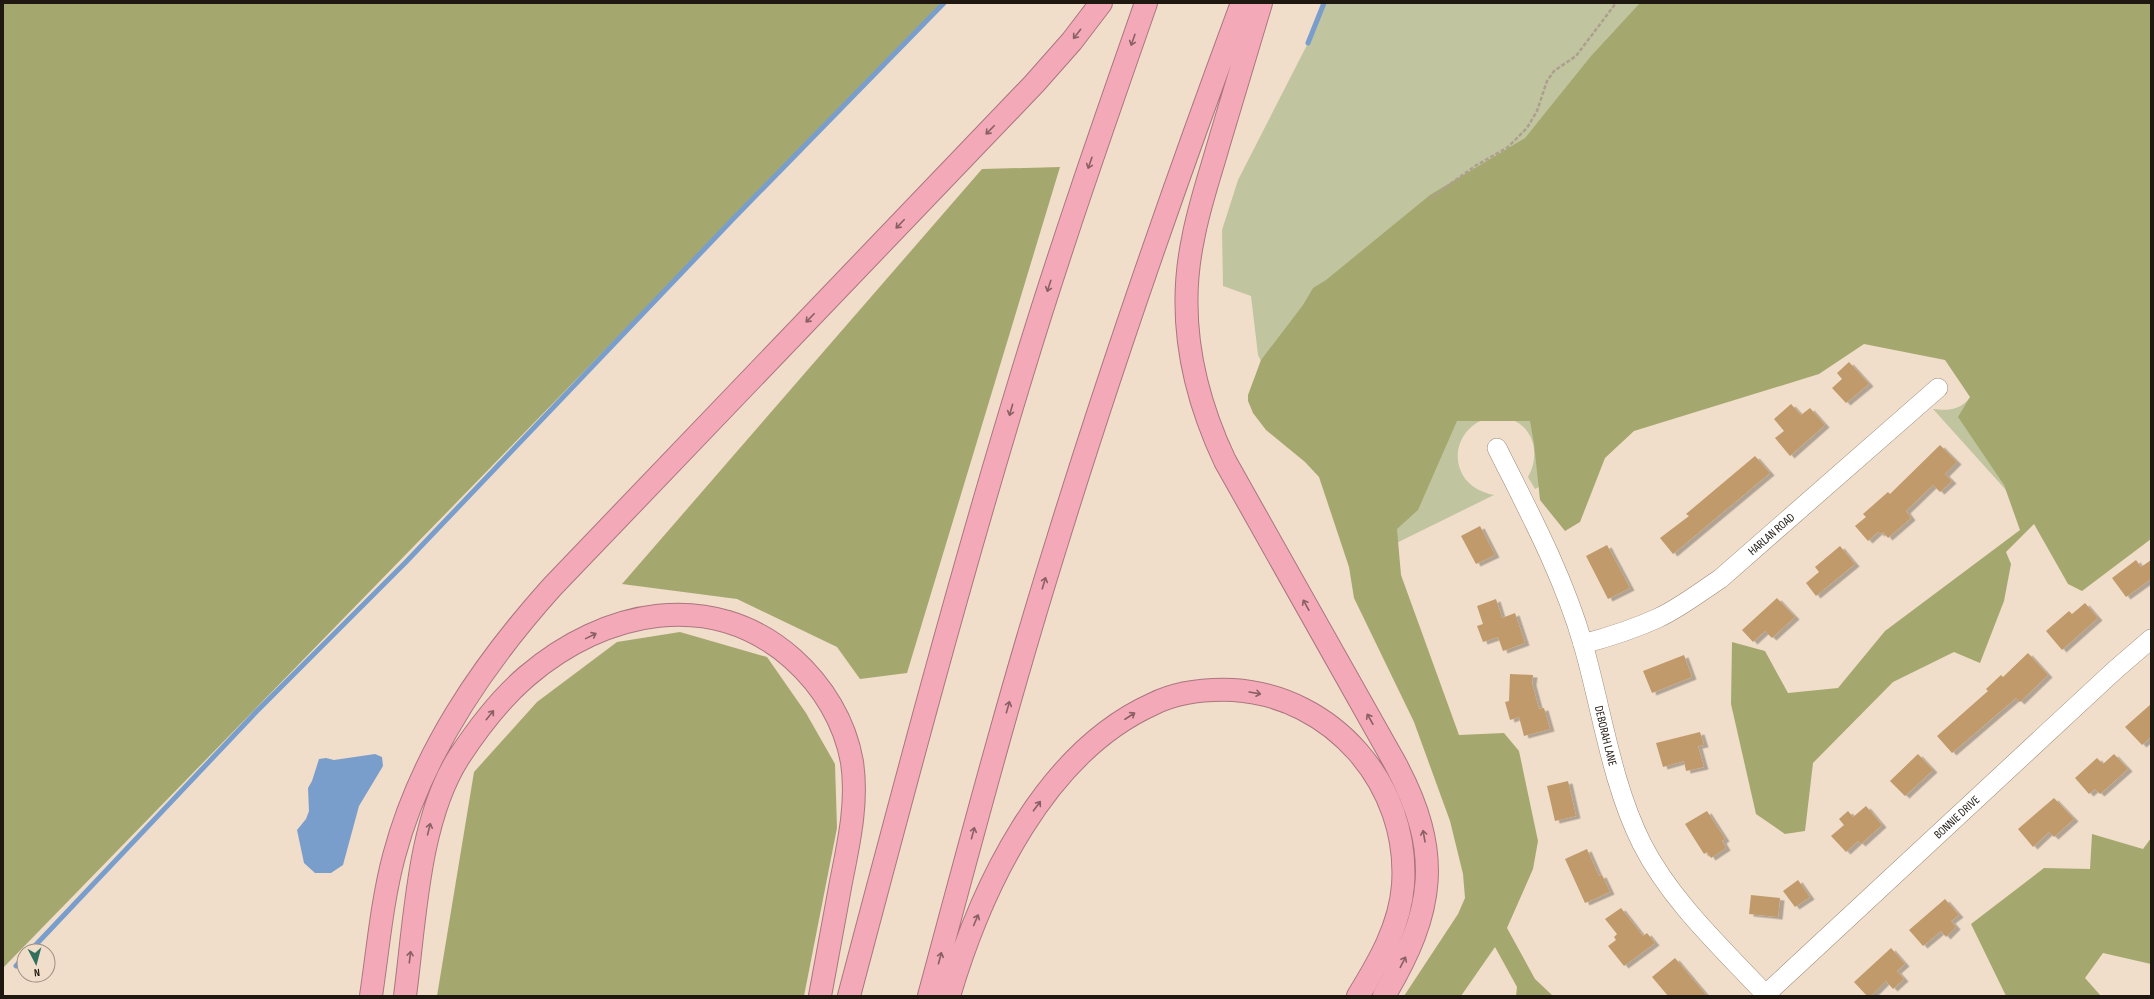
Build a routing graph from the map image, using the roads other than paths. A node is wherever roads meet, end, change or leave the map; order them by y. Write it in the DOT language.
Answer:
graph roads {
  1 [pos="1101,3"];
  2 [pos="1146,3"];
  3 [pos="1242,3"];
  4 [pos="1262,3"];
  5 [pos="1938,388"];
  6 [pos="1497,448"];
  7 [pos="2151,639"];
  8 [pos="1583,644"];
  9 [pos="371,995"];
  10 [pos="1765,995"];
  11 [pos="405,996"];
  12 [pos="820,996"];
  13 [pos="849,996"];
  14 [pos="930,996"];
  15 [pos="949,996"];
  16 [pos="1358,996"];
  17 [pos="1384,996"];
  1 -- 9 [label="highway, one-way"];
  2 -- 13 [label="highway, one-way"];
  14 -- 3 [label="highway, one-way"];
  17 -- 4 [label="highway, one-way"];
  5 -- 8 [label="street, HARLAN ROAD"];
  6 -- 8 [label="street, DEBORAH LANE"];
  7 -- 10 [label="street, BONNIE DRIVE"];
  8 -- 10 [label="street, DEBORAH LANE"];
  11 -- 12 [label="highway, one-way"];
  15 -- 16 [label="highway, one-way"];
}
